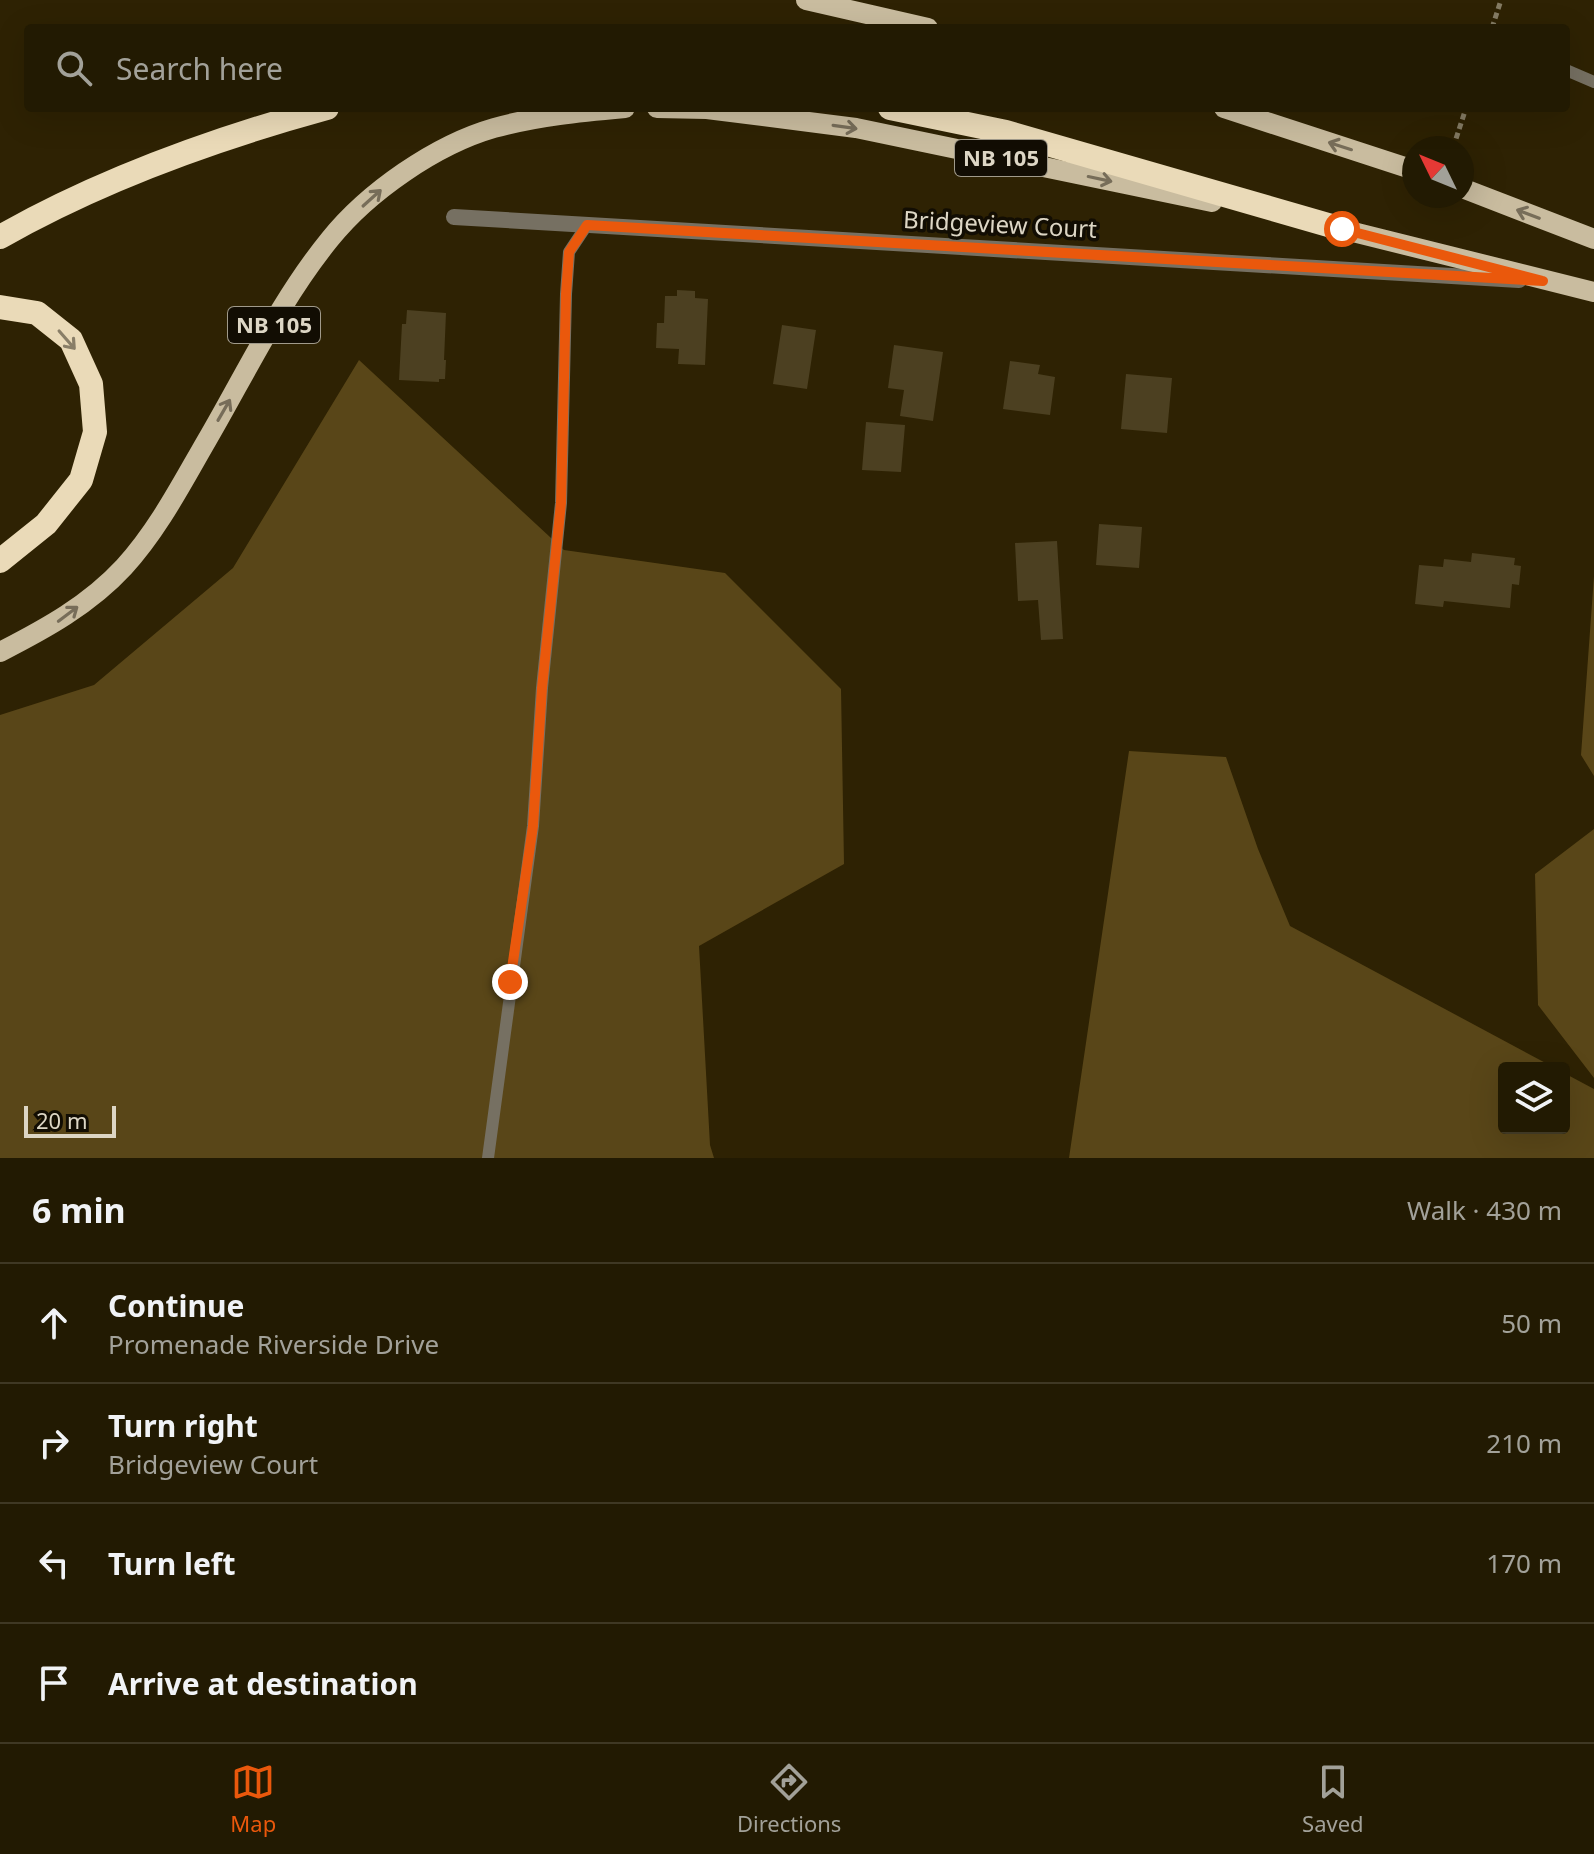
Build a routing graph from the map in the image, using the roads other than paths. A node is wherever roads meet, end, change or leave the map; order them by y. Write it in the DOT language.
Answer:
graph roads {
  1 [pos="806,0"];
  2 [pos="911,24"];
  3 [pos="1570,72"];
  4 [pos="1594,82"];
  5 [pos="312,112"];
  6 [pos="579,112"];
  7 [pos="731,112"];
  8 [pos="909,112"];
  9 [pos="1236,112"];
  10 [pos="1402,166"];
  11 [pos="1474,193"];
  12 [pos="454,217"];
  13 [pos="587,225"];
  14 [pos="1342,229"];
  15 [pos="0,237"];
  16 [pos="1594,239"];
  17 [pos="1543,281"];
  18 [pos="1594,292"];
  19 [pos="0,307"];
  20 [pos="0,561"];
  21 [pos="0,652"];
  22 [pos="488,1158"];
  1 -- 2 [label="main road"];
  3 -- 4 [label="lane"];
  5 -- 15 [label="highway"];
  21 -- 6 [label="main road, NB 105, one-way"];
  7 -- 14 [label="main road, NB 105, one-way"];
  8 -- 14 [label="highway"];
  10 -- 9 [label="main road, one-way"];
  16 -- 11 [label="main road, one-way"];
  12 -- 13 [label="street, Bridgeview Court"];
  13 -- 17 [label="street, Bridgeview Court"];
  13 -- 22 [label="lane"];
  14 -- 17 [label="main road, NB 105"];
  17 -- 18 [label="main road, NB 105"];
  19 -- 20 [label="highway, one-way"];
}
